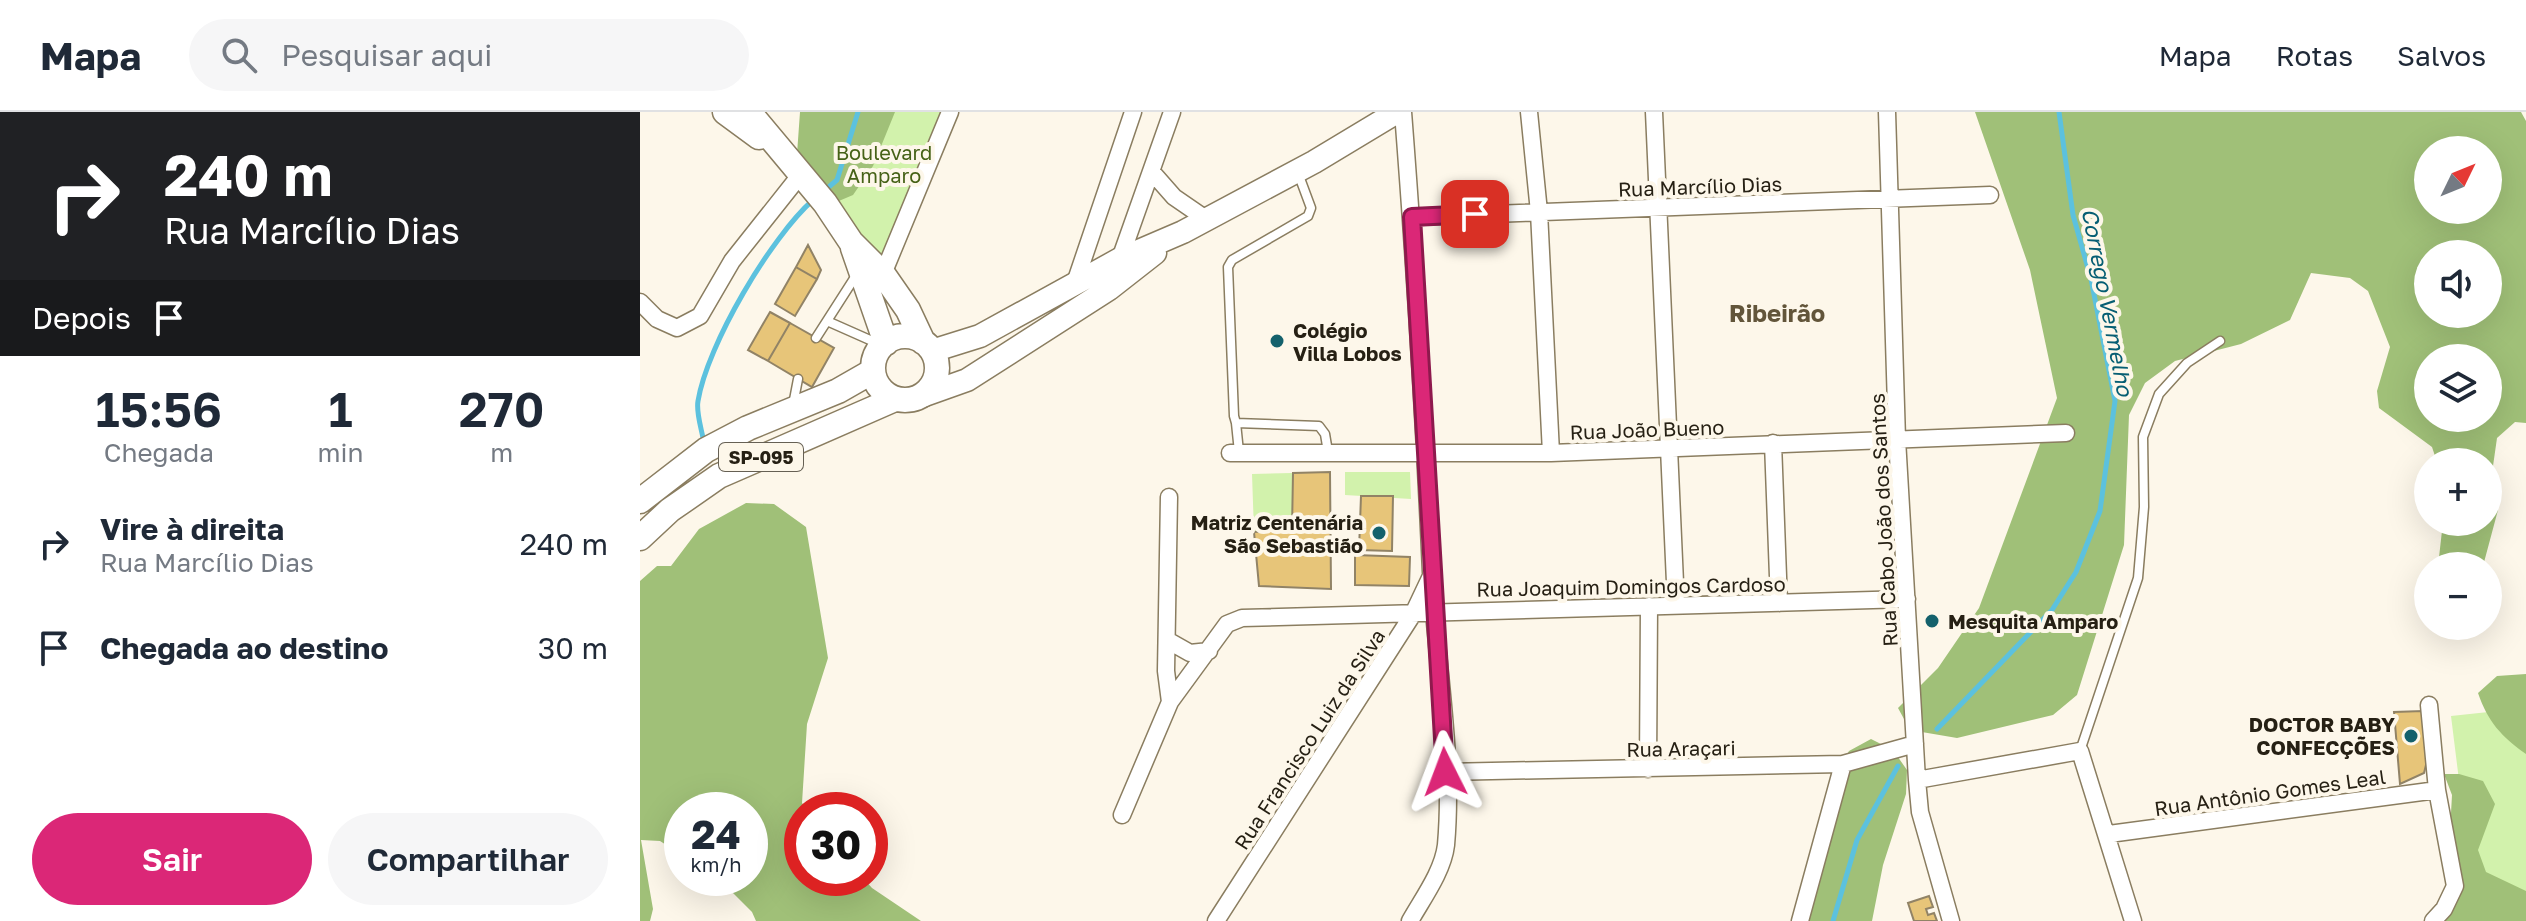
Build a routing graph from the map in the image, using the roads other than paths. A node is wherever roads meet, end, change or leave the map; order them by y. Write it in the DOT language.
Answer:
graph roads {
  1 [pos="725,112"];
  2 [pos="749,112"];
  3 [pos="950,112"];
  4 [pos="1133,112"];
  5 [pos="1172,112"];
  6 [pos="1400,112"];
  7 [pos="1529,112"];
  8 [pos="1654,112"];
  9 [pos="1887,112"];
  10 [pos="781,154"];
  11 [pos="1297,171"];
  12 [pos="1152,172"];
  13 [pos="805,179"];
  14 [pos="1990,195"];
  15 [pos="1888,199"];
  16 [pos="1658,208"];
  17 [pos="1539,212"];
  18 [pos="1412,217"];
  19 [pos="1206,219"];
  20 [pos="1183,232"];
  21 [pos="1120,259"];
  22 [pos="871,272"];
  23 [pos="1075,283"];
  24 [pos="1109,289"];
  25 [pos="640,302"];
  26 [pos="827,321"];
  27 [pos="816,338"];
  28 [pos="2220,341"];
  29 [pos="884,345"];
  30 [pos="928,346"];
  31 [pos="873,371"];
  32 [pos="798,379"];
  33 [pos="922,396"];
  34 [pos="895,399"];
  35 [pos="792,409"];
  36 [pos="1236,423"];
  37 [pos="2066,433"];
  38 [pos="1897,439"];
  39 [pos="1773,443"];
  40 [pos="1669,447"];
  41 [pos="1235,453"];
  42 [pos="1329,453"];
  43 [pos="1551,453"];
  44 [pos="1428,456"];
  45 [pos="1169,497"];
  46 [pos="640,501"];
  47 [pos="640,538"];
  48 [pos="1431,576"];
  49 [pos="1907,599"];
  50 [pos="1779,603"];
  51 [pos="1676,605"];
  52 [pos="1649,606"];
  53 [pos="1436,612"];
  54 [pos="1413,614"];
  55 [pos="1167,640"];
  56 [pos="1209,651"];
  57 [pos="1170,702"];
  58 [pos="2429,705"];
  59 [pos="1915,744"];
  60 [pos="2080,751"];
  61 [pos="1843,764"];
  62 [pos="1648,769"];
  63 [pos="1445,772"];
  64 [pos="1917,780"];
  65 [pos="2437,790"];
  66 [pos="1122,815"];
  67 [pos="2109,834"];
  68 [pos="1216,921"];
  69 [pos="1410,921"];
  70 [pos="1800,921"];
  71 [pos="1951,921"];
  72 [pos="2133,921"];
  73 [pos="2433,921"];
  1 -- 10 [label="main road"];
  2 -- 10 [label="main road"];
  3 -- 22 [label="street"];
  4 -- 23 [label="street"];
  5 -- 12 [label="street"];
  6 -- 11 [label="street"];
  6 -- 18 [label="street"];
  7 -- 17 [label="street"];
  8 -- 16 [label="street"];
  9 -- 15 [label="street, Rua Cabo João dos Santos"];
  10 -- 13 [label="main road"];
  11 -- 19 [label="street"];
  11 -- 36 [label="lane"];
  12 -- 19 [label="street"];
  12 -- 21 [label="street"];
  13 -- 22 [label="main road"];
  13 -- 25 [label="street"];
  14 -- 15 [label="street, Rua Marcílio Dias"];
  15 -- 16 [label="street, Rua Marcílio Dias"];
  15 -- 38 [label="street, Rua Cabo João dos Santos"];
  16 -- 17 [label="street, Rua Marcílio Dias"];
  16 -- 40 [label="street"];
  17 -- 18 [label="street, Rua Marcílio Dias"];
  17 -- 43 [label="street"];
  18 -- 44 [label="street"];
  19 -- 20 [label="street"];
  20 -- 21 [label="street"];
  20 -- 24 [label="street"];
  21 -- 23 [label="street"];
  21 -- 24 [label="street"];
  22 -- 26 [label="lane"];
  22 -- 29 [label="main road"];
  22 -- 30 [label="main road"];
  23 -- 30 [label="street"];
  24 -- 33 [label="street"];
  26 -- 27 [label="lane"];
  26 -- 29 [label="lane"];
  28 -- 60 [label="lane"];
  29 -- 30 [label="main road"];
  29 -- 31 [label="main road"];
  30 -- 33 [label="main road"];
  31 -- 34 [label="main road"];
  31 -- 35 [label="main road, SP-095"];
  32 -- 35 [label="lane"];
  33 -- 34 [label="main road, SP-095"];
  34 -- 47 [label="main road, SP-095"];
  35 -- 46 [label="main road, SP-095"];
  36 -- 41 [label="lane"];
  36 -- 42 [label="lane"];
  37 -- 38 [label="street, Rua João Bueno"];
  38 -- 39 [label="street, Rua João Bueno"];
  38 -- 49 [label="street, Rua Cabo João dos Santos"];
  39 -- 40 [label="street, Rua João Bueno"];
  39 -- 50 [label="street"];
  40 -- 43 [label="street, Rua João Bueno"];
  40 -- 51 [label="street"];
  41 -- 42 [label="street, Rua João Bueno"];
  42 -- 44 [label="street, Rua João Bueno"];
  43 -- 44 [label="street, Rua João Bueno"];
  44 -- 48 [label="street"];
  45 -- 55 [label="street"];
  48 -- 53 [label="street"];
  48 -- 54 [label="street, Rua Francisco Luiz da Silva"];
  49 -- 50 [label="street, Rua Joaquim Domingos Cardoso"];
  49 -- 59 [label="street, Rua Cabo João dos Santos"];
  50 -- 51 [label="street, Rua Joaquim Domingos Cardoso"];
  51 -- 52 [label="street, Rua Joaquim Domingos Cardoso"];
  52 -- 53 [label="street, Rua Joaquim Domingos Cardoso"];
  52 -- 62 [label="street"];
  53 -- 54 [label="street, Rua Joaquim Domingos Cardoso"];
  53 -- 63 [label="street"];
  54 -- 56 [label="street, Rua Joaquim Domingos Cardoso"];
  54 -- 68 [label="street, Rua Francisco Luiz da Silva"];
  55 -- 56 [label="street"];
  55 -- 57 [label="street"];
  56 -- 57 [label="street, Rua Joaquim Domingos Cardoso"];
  57 -- 66 [label="street"];
  58 -- 65 [label="street"];
  59 -- 61 [label="street, Rua Araçari"];
  59 -- 64 [label="street, Rua Cabo João dos Santos"];
  60 -- 64 [label="street"];
  60 -- 67 [label="street"];
  61 -- 62 [label="street, Rua Araçari"];
  61 -- 70 [label="street"];
  62 -- 63 [label="street, Rua Araçari"];
  63 -- 69 [label="street"];
  64 -- 71 [label="street, Rua Cabo João dos Santos"];
  65 -- 67 [label="street, Rua Antônio Gomes Leal"];
  65 -- 73 [label="street"];
  67 -- 72 [label="street"];
}
